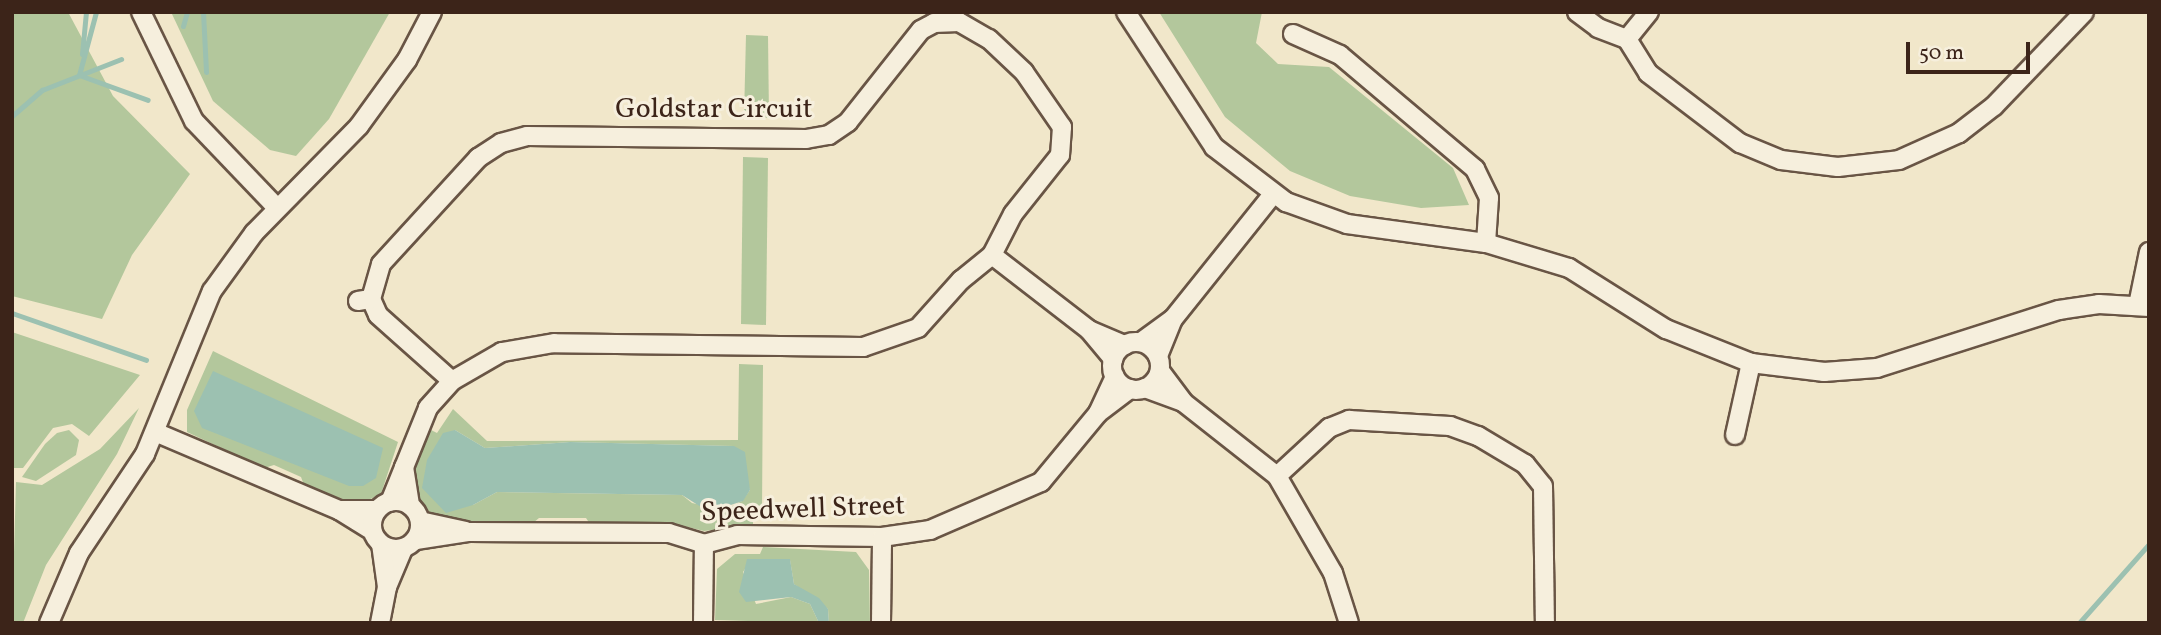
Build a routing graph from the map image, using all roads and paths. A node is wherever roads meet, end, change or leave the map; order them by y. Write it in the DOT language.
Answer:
graph roads {
  1 [pos="141,12"];
  2 [pos="432,12"];
  3 [pos="1126,12"];
  4 [pos="1577,12"];
  5 [pos="1649,12"];
  6 [pos="2084,12"];
  7 [pos="1293,33"];
  8 [pos="1627,39"];
  9 [pos="1273,194"];
  10 [pos="278,208"];
  11 [pos="1486,243"];
  12 [pos="2149,252"];
  13 [pos="992,255"];
  14 [pos="2143,306"];
  15 [pos="1173,319"];
  16 [pos="1123,356"];
  17 [pos="1159,363"];
  18 [pos="1751,363"];
  19 [pos="452,381"];
  20 [pos="1138,389"];
  21 [pos="1182,402"];
  22 [pos="1098,413"];
  23 [pos="155,432"];
  24 [pos="1735,435"];
  25 [pos="404,467"];
  26 [pos="1278,476"];
  27 [pos="384,506"];
  28 [pos="338,510"];
  29 [pos="415,513"];
  30 [pos="469,532"];
  31 [pos="882,537"];
  32 [pos="376,538"];
  33 [pos="409,544"];
  34 [pos="704,544"];
  35 [pos="387,587"];
  36 [pos="49,623"];
  37 [pos="380,623"];
  38 [pos="703,623"];
  39 [pos="881,623"];
  40 [pos="1349,623"];
  41 [pos="1545,623"];
  1 -- 10 [label="street"];
  2 -- 10 [label="street"];
  3 -- 9 [label="street"];
  4 -- 8 [label="street"];
  5 -- 8 [label="street"];
  6 -- 8 [label="street"];
  7 -- 11 [label="street"];
  9 -- 11 [label="street"];
  9 -- 15 [label="street, Speedwell Street"];
  10 -- 23 [label="street"];
  11 -- 18 [label="street"];
  12 -- 14 [label="street"];
  13 -- 16 [label="street"];
  13 -- 19 [label="street, Goldstar Circuit"];
  13 -- 19 [label="street, Goldstar Circuit"];
  14 -- 18 [label="street"];
  15 -- 16 [label="street, Speedwell Street"];
  15 -- 17 [label="street, Speedwell Street"];
  16 -- 17 [label="street"];
  16 -- 20 [label="street"];
  16 -- 22 [label="street, Speedwell Street"];
  17 -- 20 [label="street, Speedwell Street"];
  17 -- 21 [label="street"];
  18 -- 24 [label="street"];
  19 -- 25 [label="street, Goldstar Circuit"];
  20 -- 21 [label="street"];
  20 -- 22 [label="street, Speedwell Street"];
  21 -- 26 [label="street"];
  22 -- 31 [label="street, Speedwell Street"];
  23 -- 28 [label="street"];
  23 -- 36 [label="street"];
  25 -- 27 [label="street, Goldstar Circuit"];
  25 -- 29 [label="street, Goldstar Circuit"];
  26 -- 40 [label="street"];
  26 -- 41 [label="street"];
  27 -- 28 [label="street"];
  27 -- 29 [label="street, Speedwell Street"];
  27 -- 32 [label="street, Goldstar Circuit"];
  28 -- 32 [label="street"];
  29 -- 30 [label="street, Speedwell Street"];
  29 -- 33 [label="street"];
  30 -- 33 [label="street, Speedwell Street"];
  30 -- 34 [label="street, Speedwell Street"];
  31 -- 34 [label="street, Speedwell Street"];
  31 -- 39 [label="street"];
  32 -- 33 [label="street"];
  32 -- 35 [label="street"];
  33 -- 35 [label="street"];
  34 -- 38 [label="street"];
  35 -- 37 [label="street"];
}
